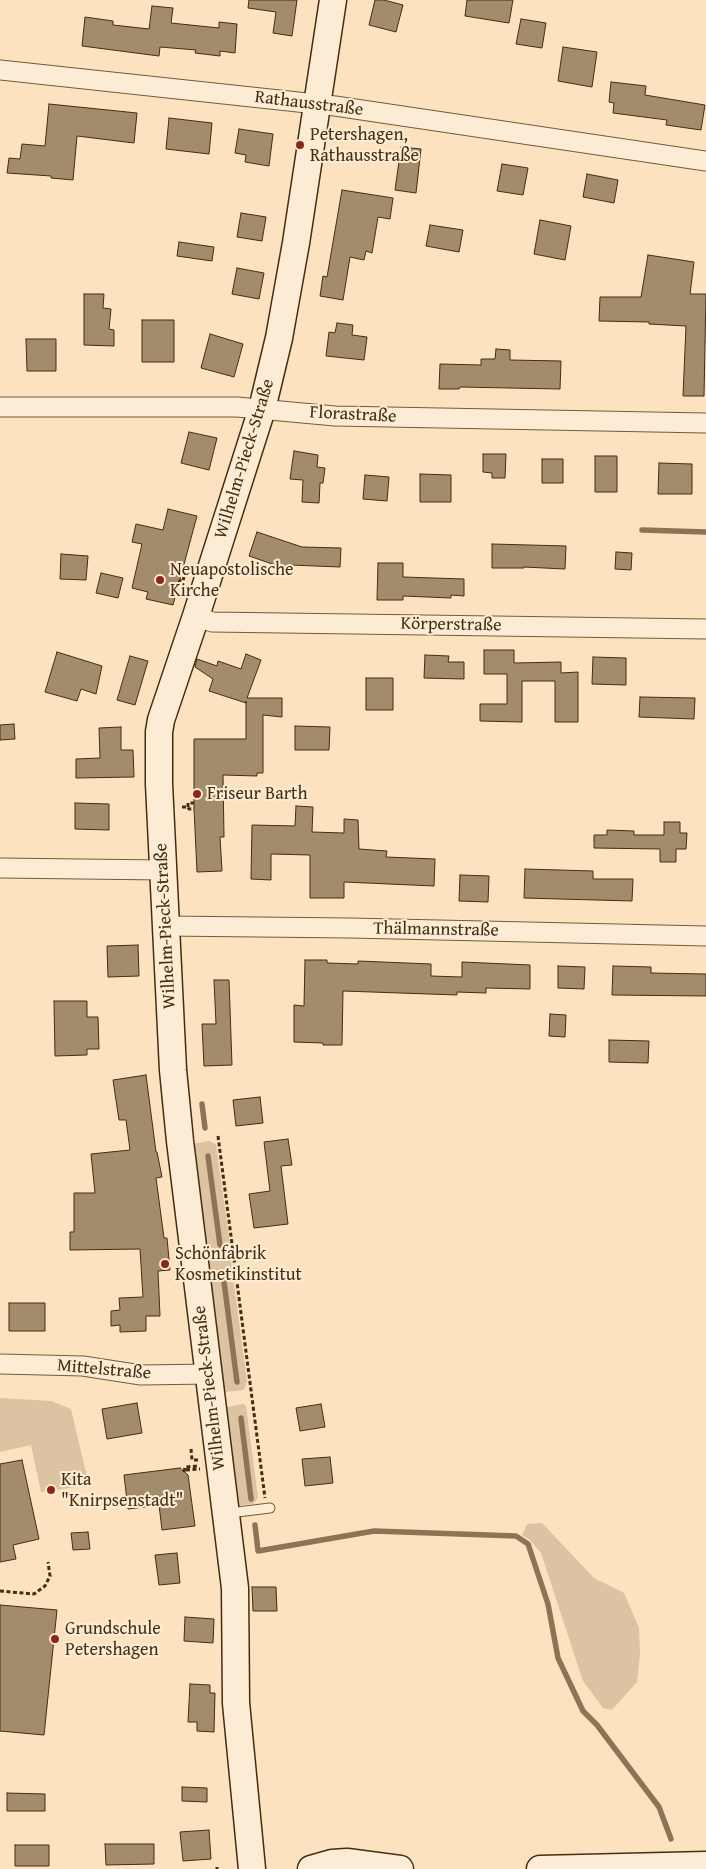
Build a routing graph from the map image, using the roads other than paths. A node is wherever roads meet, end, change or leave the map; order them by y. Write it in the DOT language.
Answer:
graph roads {
  1 [pos="333,0"];
  2 [pos="0,70"];
  3 [pos="318,104"];
  4 [pos="706,161"];
  5 [pos="0,407"];
  6 [pos="262,408"];
  7 [pos="706,423"];
  8 [pos="196,616"];
  9 [pos="706,629"];
  10 [pos="0,868"];
  11 [pos="164,870"];
  12 [pos="166,926"];
  13 [pos="706,936"];
  14 [pos="0,1364"];
  15 [pos="208,1374"];
  16 [pos="268,1508"];
  17 [pos="225,1513"];
  18 [pos="706,1865"];
  19 [pos="252,1869"];
  20 [pos="311,1869"];
  21 [pos="400,1869"];
  22 [pos="540,1869"];
  1 -- 3 [label="street, Wilhelm-Pieck-Straße"];
  2 -- 3 [label="street, Rathausstraße"];
  3 -- 4 [label="street, Rathausstraße"];
  3 -- 6 [label="street, Wilhelm-Pieck-Straße"];
  5 -- 6 [label="street, Florastraße"];
  6 -- 7 [label="street, Florastraße"];
  6 -- 8 [label="street, Wilhelm-Pieck-Straße"];
  8 -- 9 [label="street, Körperstraße"];
  8 -- 11 [label="street, Wilhelm-Pieck-Straße"];
  10 -- 11 [label="street"];
  11 -- 12 [label="street, Wilhelm-Pieck-Straße"];
  12 -- 13 [label="street, Thälmannstraße"];
  12 -- 15 [label="street, Wilhelm-Pieck-Straße"];
  14 -- 15 [label="street, Mittelstraße"];
  15 -- 17 [label="street, Wilhelm-Pieck-Straße"];
  16 -- 17 [label="lane"];
  17 -- 19 [label="street, Wilhelm-Pieck-Straße"];
  18 -- 22 [label="street"];
  20 -- 21 [label="street"];
}
